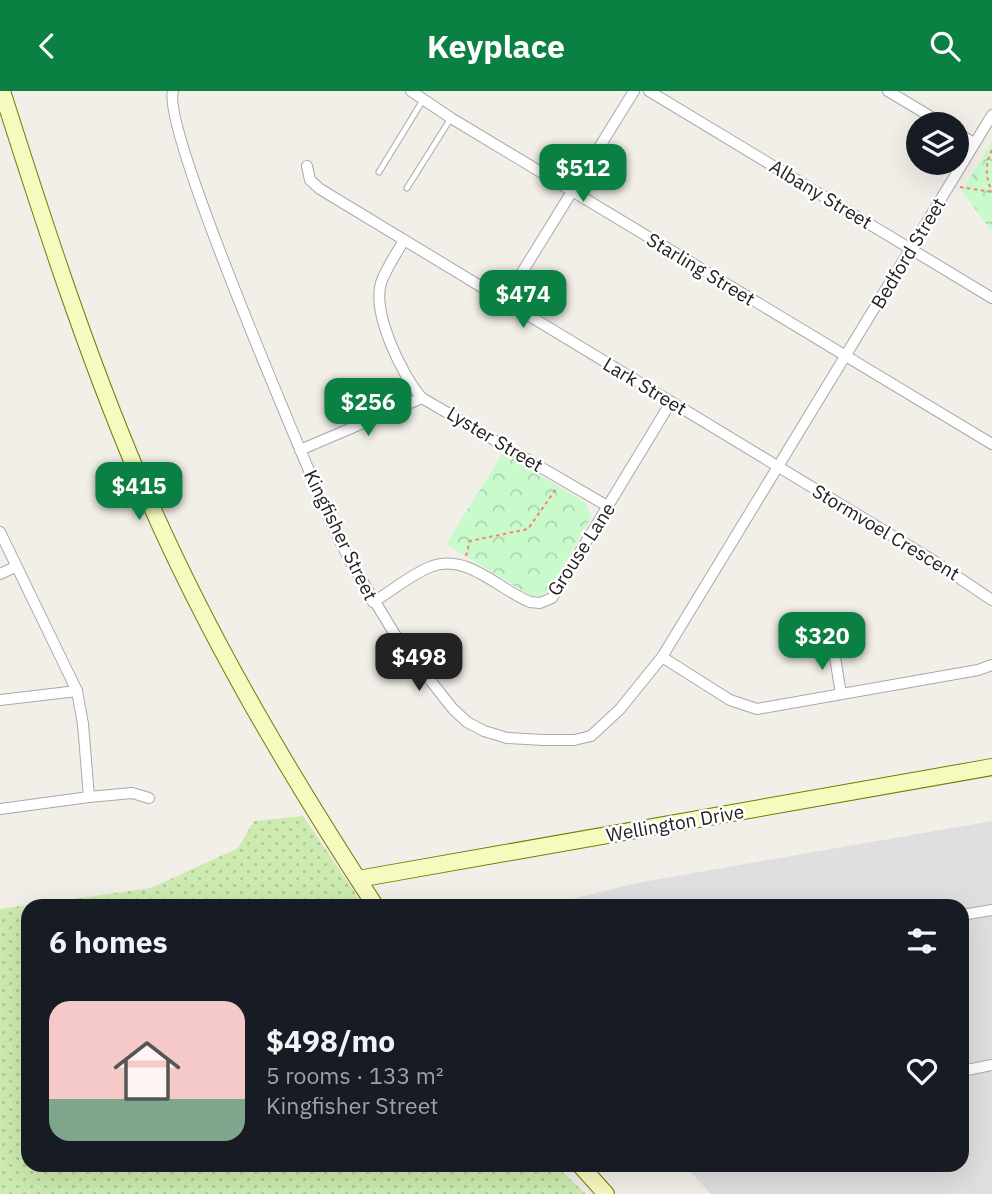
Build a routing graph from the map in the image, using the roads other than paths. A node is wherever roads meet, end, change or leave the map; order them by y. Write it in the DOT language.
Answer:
graph roads {
  1 [pos="2,91"];
  2 [pos="173,91"];
  3 [pos="411,91"];
  4 [pos="634,91"];
  5 [pos="649,91"];
  6 [pos="888,91"];
  7 [pos="423,100"];
  8 [pos="923,112"];
  9 [pos="992,115"];
  10 [pos="451,118"];
  11 [pos="969,140"];
  12 [pos="974,143"];
  13 [pos="307,166"];
  14 [pos="379,172"];
  15 [pos="407,188"];
  16 [pos="572,191"];
  17 [pos="404,240"];
  18 [pos="911,248"];
  19 [pos="992,298"];
  20 [pos="505,300"];
  21 [pos="845,356"];
  22 [pos="422,398"];
  23 [pos="671,402"];
  24 [pos="992,444"];
  25 [pos="300,450"];
  26 [pos="779,467"];
  27 [pos="608,507"];
  28 [pos="0,532"];
  29 [pos="15,567"];
  30 [pos="0,574"];
  31 [pos="992,600"];
  32 [pos="373,602"];
  33 [pos="834,645"];
  34 [pos="662,657"];
  35 [pos="992,664"];
  36 [pos="76,691"];
  37 [pos="841,694"];
  38 [pos="0,701"];
  39 [pos="992,767"];
  40 [pos="89,797"];
  41 [pos="149,798"];
  42 [pos="0,809"];
  43 [pos="358,879"];
  44 [pos="371,899"];
  45 [pos="992,910"];
  46 [pos="969,914"];
  47 [pos="992,1065"];
  48 [pos="969,1069"];
  49 [pos="586,1172"];
  50 [pos="606,1194"];
  1 -- 43 [label="main road"];
  2 -- 25 [label="street, Kingfisher Street"];
  3 -- 7 [label="street, Starling Street"];
  4 -- 16 [label="street"];
  5 -- 18 [label="street, Albany Street"];
  6 -- 8 [label="street"];
  7 -- 10 [label="street, Starling Street"];
  7 -- 14 [label="lane"];
  9 -- 12 [label="street, Bedford Street"];
  10 -- 15 [label="lane"];
  10 -- 16 [label="street, Starling Street"];
  11 -- 12 [label="street"];
  12 -- 18 [label="street, Bedford Street"];
  13 -- 17 [label="street, Lark Street"];
  16 -- 20 [label="street"];
  16 -- 21 [label="street, Starling Street"];
  17 -- 20 [label="street, Lark Street"];
  17 -- 22 [label="street, Lyster Street"];
  18 -- 19 [label="street, Albany Street"];
  18 -- 21 [label="street, Bedford Street"];
  20 -- 23 [label="street, Lark Street"];
  21 -- 24 [label="street, Starling Street"];
  21 -- 26 [label="street, Kingfisher Street"];
  22 -- 25 [label="street"];
  22 -- 27 [label="street, Lyster Street"];
  23 -- 26 [label="street, Lark Street"];
  23 -- 27 [label="street, Grouse Lane"];
  25 -- 32 [label="street, Kingfisher Street"];
  26 -- 31 [label="street, Stormvoel Crescent"];
  26 -- 34 [label="street, Kingfisher Street"];
  27 -- 32 [label="street, Grouse Lane"];
  28 -- 29 [label="street"];
  29 -- 30 [label="street"];
  29 -- 36 [label="street"];
  32 -- 34 [label="street, Kingfisher Street"];
  33 -- 37 [label="street"];
  34 -- 37 [label="street"];
  35 -- 37 [label="street"];
  36 -- 38 [label="street"];
  36 -- 40 [label="street"];
  39 -- 43 [label="main road, Wellington Drive"];
  40 -- 41 [label="street"];
  40 -- 42 [label="street"];
  43 -- 44 [label="main road"];
  45 -- 46 [label="street"];
  47 -- 48 [label="street"];
  49 -- 50 [label="main road"];
}
